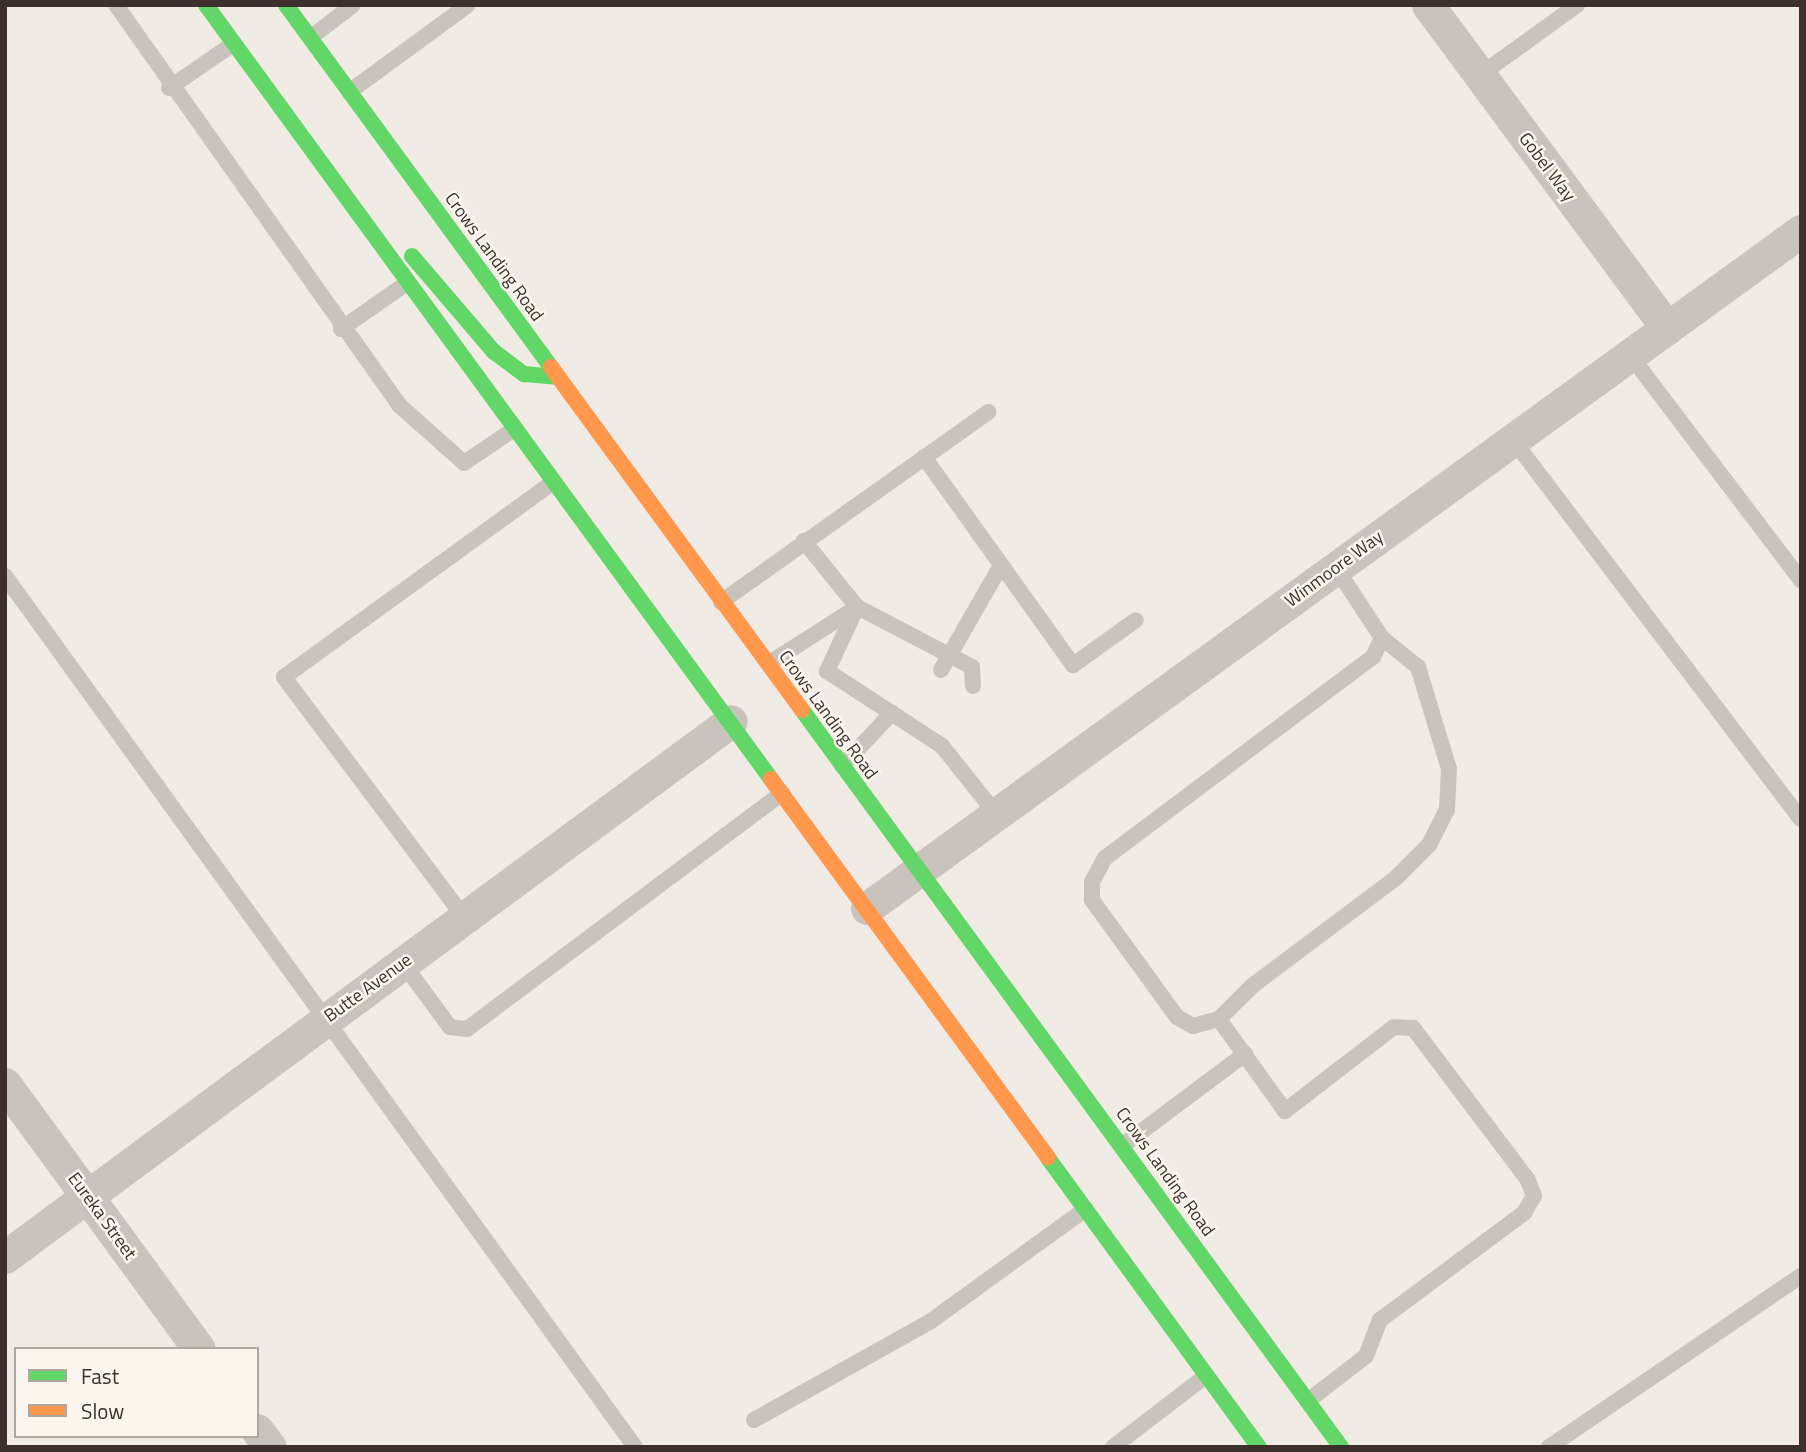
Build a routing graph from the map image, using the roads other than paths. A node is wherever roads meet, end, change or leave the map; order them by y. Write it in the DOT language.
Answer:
graph roads {
  1 [pos="116,5"];
  2 [pos="206,5"];
  3 [pos="286,5"];
  4 [pos="353,5"];
  5 [pos="468,5"];
  6 [pos="1428,5"];
  7 [pos="1577,5"];
  8 [pos="310,38"];
  9 [pos="233,44"];
  10 [pos="1480,75"];
  11 [pos="169,88"];
  12 [pos="349,92"];
  13 [pos="359,217"];
  14 [pos="1801,231"];
  15 [pos="407,283"];
  16 [pos="1667,328"];
  17 [pos="341,329"];
  18 [pos="1630,355"];
  19 [pos="557,377"];
  20 [pos="988,412"];
  21 [pos="514,429"];
  22 [pos="1513,440"];
  23 [pos="924,457"];
  24 [pos="553,482"];
  25 [pos="804,541"];
  26 [pos="1000,567"];
  27 [pos="1336,568"];
  28 [pos="5,576"];
  29 [pos="1801,580"];
  30 [pos="721,602"];
  31 [pos="857,607"];
  32 [pos="1136,620"];
  33 [pos="1382,638"];
  34 [pos="949,655"];
  35 [pos="767,665"];
  36 [pos="941,670"];
  37 [pos="973,686"];
  38 [pos="892,713"];
  39 [pos="732,721"];
  40 [pos="842,766"];
  41 [pos="783,792"];
  42 [pos="996,814"];
  43 [pos="1801,819"];
  44 [pos="918,870"];
  45 [pos="867,908"];
  46 [pos="464,917"];
  47 [pos="402,962"];
  48 [pos="1219,1019"];
  49 [pos="324,1020"];
  50 [pos="1245,1054"];
  51 [pos="5,1084"];
  52 [pos="1122,1146"];
  53 [pos="87,1195"];
  54 [pos="1086,1209"];
  55 [pos="5,1257"];
  56 [pos="1801,1276"];
  57 [pos="197,1347"];
  58 [pos="1206,1376"];
  59 [pos="1309,1400"];
  60 [pos="754,1420"];
  61 [pos="259,1433"];
  62 [pos="270,1447"];
  63 [pos="635,1447"];
  64 [pos="1113,1447"];
  65 [pos="1259,1447"];
  66 [pos="1341,1447"];
  67 [pos="1549,1447"];
  1 -- 11 [label="lane"];
  2 -- 9 [label="main road"];
  3 -- 8 [label="main road, Crows Landing Road"];
  4 -- 8 [label="lane"];
  5 -- 12 [label="lane"];
  6 -- 10 [label="street, Gobel Way"];
  7 -- 10 [label="lane"];
  8 -- 12 [label="main road, Crows Landing Road"];
  9 -- 11 [label="lane"];
  9 -- 13 [label="main road"];
  10 -- 16 [label="street, Gobel Way"];
  11 -- 17 [label="lane"];
  12 -- 19 [label="main road, Crows Landing Road"];
  13 -- 15 [label="main road"];
  13 -- 19 [label="main road"];
  14 -- 16 [label="street, Winmoore Way"];
  15 -- 17 [label="lane"];
  15 -- 21 [label="main road"];
  16 -- 18 [label="street, Winmoore Way"];
  17 -- 21 [label="lane"];
  18 -- 22 [label="street, Winmoore Way"];
  18 -- 29 [label="lane"];
  19 -- 30 [label="main road, Crows Landing Road"];
  20 -- 23 [label="lane"];
  21 -- 24 [label="main road"];
  22 -- 27 [label="street, Winmoore Way"];
  22 -- 43 [label="lane"];
  23 -- 25 [label="lane"];
  23 -- 26 [label="lane"];
  24 -- 39 [label="main road"];
  24 -- 46 [label="lane"];
  25 -- 30 [label="lane"];
  25 -- 31 [label="lane"];
  26 -- 32 [label="lane"];
  26 -- 34 [label="lane"];
  27 -- 33 [label="lane"];
  27 -- 42 [label="street, Winmoore Way"];
  28 -- 49 [label="lane"];
  30 -- 35 [label="main road, Crows Landing Road"];
  31 -- 34 [label="lane"];
  31 -- 35 [label="lane"];
  31 -- 38 [label="lane"];
  33 -- 48 [label="lane"];
  33 -- 48 [label="lane"];
  34 -- 36 [label="lane"];
  34 -- 37 [label="lane"];
  35 -- 40 [label="main road, Crows Landing Road"];
  38 -- 40 [label="lane"];
  38 -- 42 [label="lane"];
  39 -- 41 [label="main road"];
  39 -- 46 [label="street, Butte Avenue"];
  40 -- 44 [label="main road, Crows Landing Road"];
  41 -- 45 [label="main road"];
  41 -- 47 [label="lane"];
  42 -- 44 [label="street, Winmoore Way"];
  44 -- 45 [label="street, Winmoore Way"];
  44 -- 52 [label="main road, Crows Landing Road"];
  45 -- 54 [label="main road"];
  46 -- 47 [label="street, Butte Avenue"];
  47 -- 49 [label="street, Butte Avenue"];
  48 -- 50 [label="lane"];
  49 -- 53 [label="street, Butte Avenue"];
  49 -- 63 [label="lane"];
  50 -- 52 [label="lane"];
  50 -- 59 [label="lane"];
  51 -- 53 [label="street, Eureka Street"];
  52 -- 59 [label="main road, Crows Landing Road"];
  53 -- 55 [label="street, Butte Avenue"];
  53 -- 57 [label="street, Eureka Street"];
  54 -- 58 [label="main road"];
  54 -- 60 [label="lane"];
  56 -- 67 [label="lane"];
  58 -- 64 [label="lane"];
  58 -- 65 [label="main road"];
  59 -- 66 [label="main road, Crows Landing Road"];
  61 -- 62 [label="street"];
}
